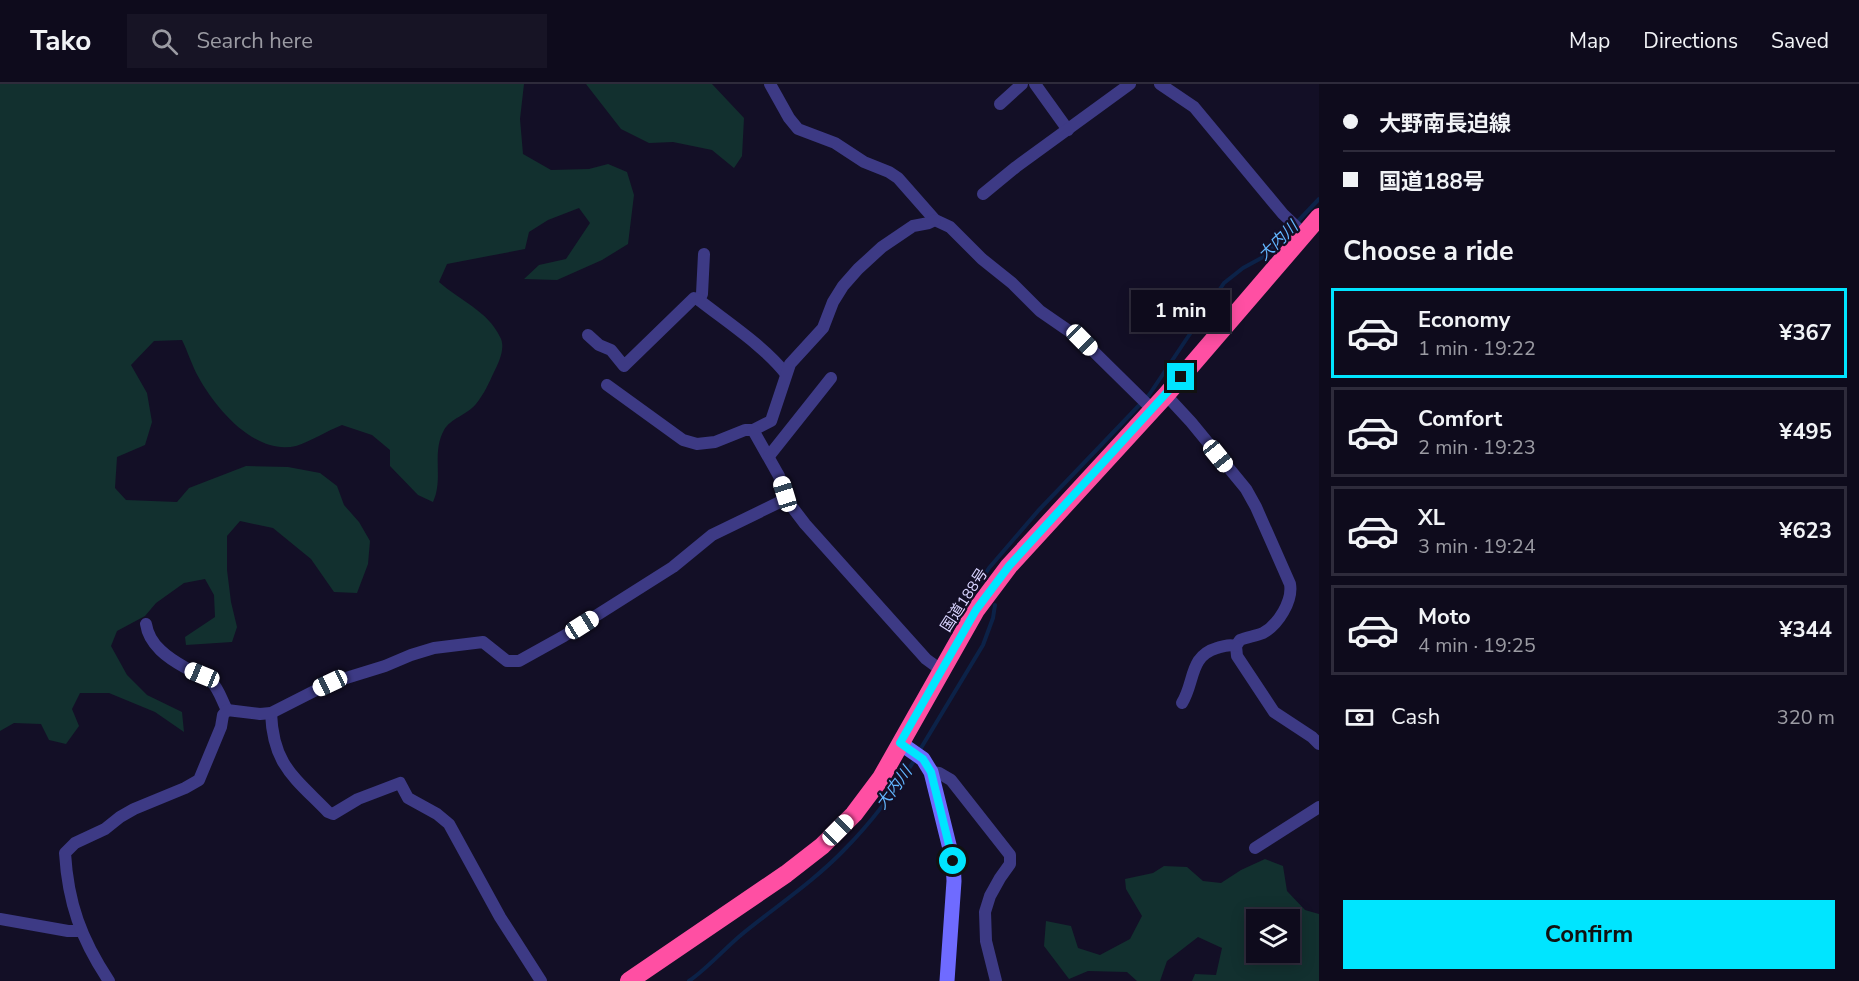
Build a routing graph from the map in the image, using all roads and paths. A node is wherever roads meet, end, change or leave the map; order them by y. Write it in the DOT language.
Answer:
graph roads {
  1 [pos="770,84"];
  2 [pos="1022,84"];
  3 [pos="1035,84"];
  4 [pos="1130,84"];
  5 [pos="1168,86"];
  6 [pos="1000,104"];
  7 [pos="1068,130"];
  8 [pos="983,194"];
  9 [pos="1319,217"];
  10 [pos="935,220"];
  11 [pos="1304,234"];
  12 [pos="704,254"];
  13 [pos="699,300"];
  14 [pos="588,335"];
  15 [pos="786,374"];
  16 [pos="831,378"];
  17 [pos="607,385"];
  18 [pos="1166,395"];
  19 [pos="1152,409"];
  20 [pos="753,430"];
  21 [pos="769,456"];
  22 [pos="786,499"];
  23 [pos="146,624"];
  24 [pos="1236,646"];
  25 [pos="941,670"];
  26 [pos="1182,703"];
  27 [pos="227,710"];
  28 [pos="271,713"];
  29 [pos="1319,744"];
  30 [pos="905,746"];
  31 [pos="927,765"];
  32 [pos="1319,807"];
  33 [pos="1255,848"];
  34 [pos="0,919"];
  35 [pos="80,931"];
  36 [pos="109,981"];
  37 [pos="541,981"];
  38 [pos="629,981"];
  39 [pos="947,981"];
  40 [pos="996,981"];
  1 -- 10 [label="street"];
  2 -- 6 [label="street"];
  3 -- 7 [label="street"];
  4 -- 7 [label="street"];
  5 -- 11 [label="street"];
  7 -- 8 [label="street"];
  9 -- 11 [label="highway, 国道188号"];
  10 -- 15 [label="street"];
  10 -- 19 [label="street"];
  11 -- 18 [label="highway, 国道188号"];
  12 -- 13 [label="street"];
  13 -- 14 [label="street"];
  13 -- 15 [label="street"];
  15 -- 20 [label="street"];
  16 -- 21 [label="street"];
  17 -- 20 [label="street"];
  18 -- 19 [label="highway, 国道188号"];
  18 -- 24 [label="street"];
  19 -- 25 [label="highway, 国道188号"];
  20 -- 21 [label="street"];
  21 -- 22 [label="street"];
  22 -- 25 [label="street"];
  22 -- 28 [label="street"];
  23 -- 27 [label="street"];
  24 -- 26 [label="street"];
  24 -- 29 [label="street"];
  25 -- 30 [label="highway, 国道188号"];
  27 -- 28 [label="street"];
  27 -- 35 [label="street"];
  28 -- 37 [label="street"];
  30 -- 31 [label="main road"];
  30 -- 38 [label="highway, 国道188号"];
  31 -- 39 [label="main road"];
  31 -- 40 [label="street"];
  32 -- 33 [label="street"];
  34 -- 35 [label="street"];
  35 -- 36 [label="street"];
}
